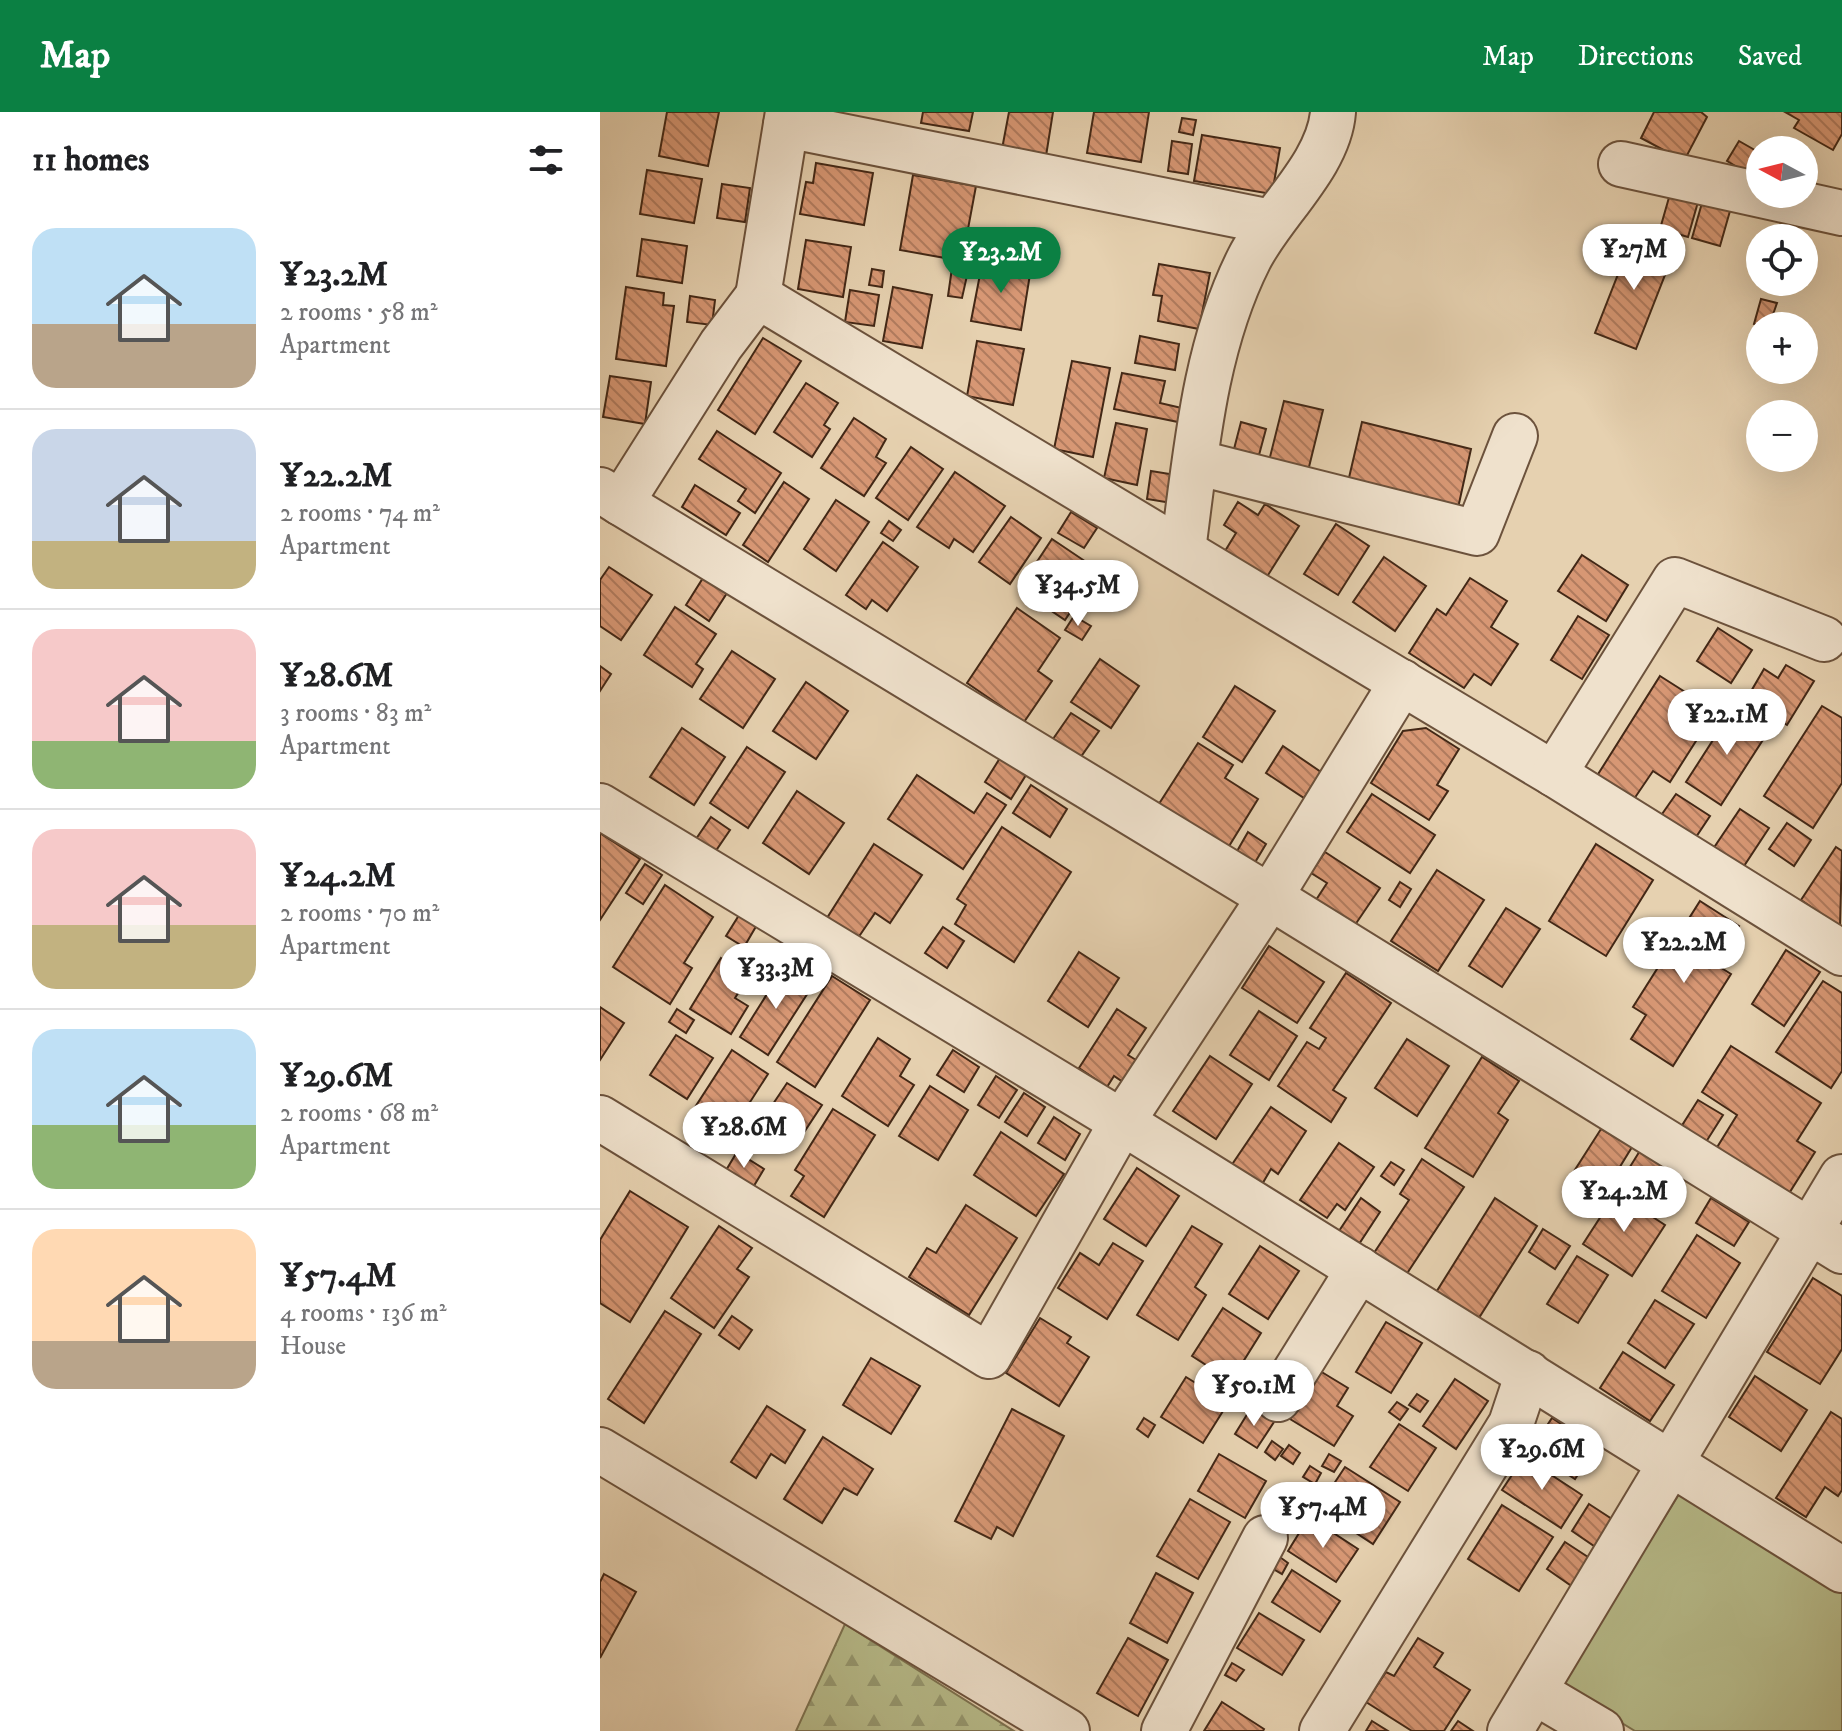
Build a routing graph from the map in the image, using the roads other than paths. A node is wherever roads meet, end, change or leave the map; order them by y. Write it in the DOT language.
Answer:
graph roads {
  1 [pos="1333,112"];
  2 [pos="787,118"];
  3 [pos="1621,164"];
  4 [pos="1842,213"];
  5 [pos="1271,222"];
  6 [pos="758,296"];
  7 [pos="1515,436"];
  8 [pos="1195,462"];
  9 [pos="611,496"];
  10 [pos="1183,550"];
  11 [pos="1824,639"];
  12 [pos="1402,682"];
  13 [pos="1554,774"];
  14 [pos="600,806"];
  15 [pos="1270,897"];
  16 [pos="1842,953"];
  17 [pos="600,1118"];
  18 [pos="1122,1122"];
  19 [pos="1842,1177"];
  20 [pos="1825,1241"];
  21 [pos="1359,1269"];
  22 [pos="1528,1373"];
  23 [pos="1278,1399"];
  24 [pos="600,1450"];
  25 [pos="1669,1462"];
  26 [pos="1265,1538"];
  27 [pos="1842,1570"];
  28 [pos="1535,1692"];
  29 [pos="1067,1731"];
  30 [pos="1164,1731"];
  31 [pos="1322,1731"];
  32 [pos="1510,1731"];
  33 [pos="1601,1731"];
  1 -- 5 [label="street"];
  2 -- 5 [label="street"];
  2 -- 6 [label="street"];
  3 -- 4 [label="street"];
  5 -- 8 [label="street"];
  6 -- 9 [label="street"];
  6 -- 10 [label="street"];
  7 -- 8 [label="street"];
  8 -- 10 [label="street"];
  9 -- 15 [label="street"];
  10 -- 12 [label="street"];
  11 -- 13 [label="street"];
  12 -- 13 [label="street"];
  12 -- 15 [label="street"];
  13 -- 16 [label="street"];
  14 -- 18 [label="street"];
  15 -- 18 [label="street"];
  15 -- 20 [label="street"];
  17 -- 18 [label="street"];
  18 -- 21 [label="street"];
  19 -- 20 [label="street"];
  20 -- 25 [label="street"];
  21 -- 22 [label="street"];
  21 -- 23 [label="street"];
  22 -- 25 [label="street"];
  22 -- 31 [label="street"];
  24 -- 29 [label="street"];
  25 -- 27 [label="street"];
  25 -- 28 [label="street"];
  26 -- 30 [label="street"];
  28 -- 32 [label="street"];
  28 -- 33 [label="street"];
}
